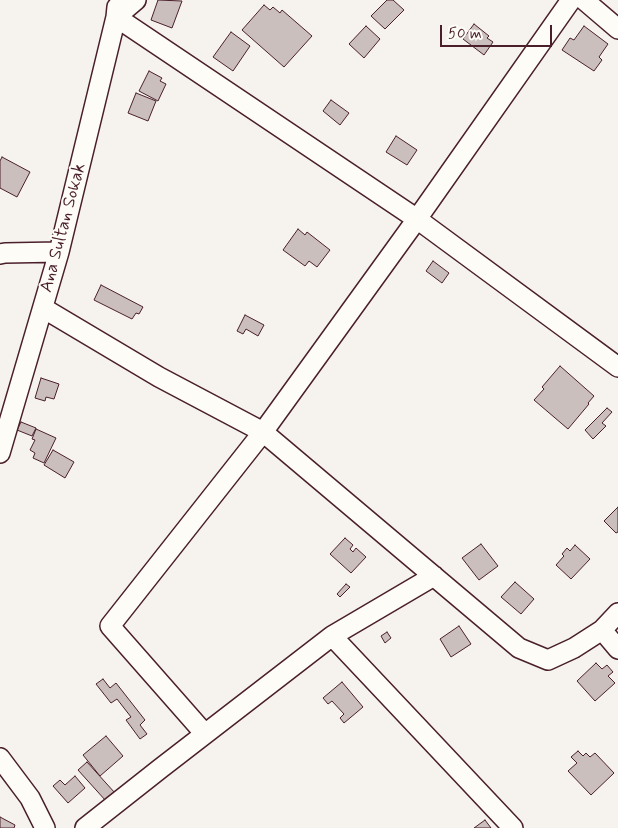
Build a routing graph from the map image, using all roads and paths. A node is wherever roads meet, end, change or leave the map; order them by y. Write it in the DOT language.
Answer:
graph roads {
  1 [pos="136,0"];
  2 [pos="571,0"];
  3 [pos="584,0"];
  4 [pos="117,9"];
  5 [pos="618,29"];
  6 [pos="418,219"];
  7 [pos="59,252"];
  8 [pos="0,254"];
  9 [pos="43,308"];
  10 [pos="618,367"];
  11 [pos="263,432"];
  12 [pos="0,452"];
  13 [pos="434,576"];
  14 [pos="618,613"];
  15 [pos="602,630"];
  16 [pos="332,636"];
  17 [pos="618,649"];
  18 [pos="205,734"];
  19 [pos="0,758"];
  20 [pos="45,828"];
  21 [pos="85,828"];
  22 [pos="513,828"];
  1 -- 4 [label="street"];
  2 -- 6 [label="street"];
  3 -- 5 [label="street"];
  4 -- 6 [label="street"];
  4 -- 7 [label="street, Ana Sultan Sokak"];
  6 -- 10 [label="street"];
  6 -- 11 [label="street"];
  7 -- 8 [label="street"];
  7 -- 9 [label="street, Ana Sultan Sokak"];
  9 -- 11 [label="street"];
  9 -- 12 [label="street, Ana Sultan Sokak"];
  11 -- 13 [label="street"];
  11 -- 18 [label="street"];
  13 -- 15 [label="street"];
  13 -- 16 [label="street"];
  14 -- 15 [label="street"];
  15 -- 17 [label="street"];
  16 -- 18 [label="street"];
  16 -- 22 [label="street"];
  18 -- 21 [label="street"];
  19 -- 20 [label="street"];
}
